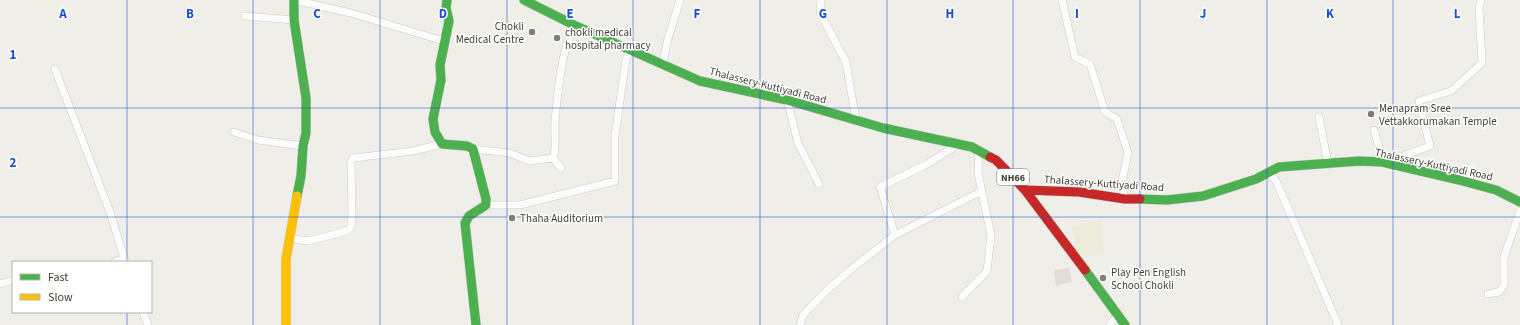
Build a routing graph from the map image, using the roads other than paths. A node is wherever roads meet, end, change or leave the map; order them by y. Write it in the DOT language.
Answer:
graph roads {
  1 [pos="294,0"];
  2 [pos="447,0"];
  3 [pos="680,0"];
  4 [pos="821,0"];
  5 [pos="1062,0"];
  6 [pos="1481,0"];
  7 [pos="529,1"];
  8 [pos="245,16"];
  9 [pos="294,20"];
  10 [pos="574,25"];
  11 [pos="445,40"];
  12 [pos="630,50"];
  13 [pos="663,64"];
  14 [pos="54,69"];
  15 [pos="787,100"];
  16 [pos="1319,117"];
  17 [pos="856,120"];
  18 [pos="1374,130"];
  19 [pos="234,132"];
  20 [pos="442,144"];
  21 [pos="959,144"];
  22 [pos="303,146"];
  23 [pos="473,149"];
  24 [pos="979,151"];
  25 [pos="553,158"];
  26 [pos="1384,163"];
  27 [pos="1328,164"];
  28 [pos="561,168"];
  29 [pos="1269,172"];
  30 [pos="819,184"];
  31 [pos="1025,190"];
  32 [pos="982,191"];
  33 [pos="1125,199"];
  34 [pos="1520,202"];
  35 [pos="486,205"];
  36 [pos="1520,211"];
  37 [pos="894,235"];
  38 [pos="289,238"];
  39 [pos="125,260"];
  40 [pos="12,280"];
  41 [pos="0,284"];
  42 [pos="1488,294"];
  43 [pos="962,297"];
  44 [pos="143,313"];
  45 [pos="1118,314"];
  46 [pos="148,325"];
  47 [pos="286,325"];
  48 [pos="476,325"];
  49 [pos="800,325"];
  50 [pos="1110,325"];
  51 [pos="1125,325"];
  52 [pos="1338,325"];
  1 -- 9 [label="main road"];
  1 -- 11 [label="street"];
  2 -- 11 [label="main road"];
  3 -- 13 [label="street"];
  4 -- 17 [label="street"];
  5 -- 33 [label="street"];
  6 -- 26 [label="street"];
  7 -- 10 [label="main road, Thalassery-Kuttiyadi Road / NH66"];
  8 -- 9 [label="street"];
  9 -- 22 [label="main road"];
  10 -- 12 [label="main road, Thalassery-Kuttiyadi Road / NH66"];
  10 -- 25 [label="street"];
  11 -- 20 [label="main road"];
  12 -- 13 [label="main road, Thalassery-Kuttiyadi Road / NH66"];
  12 -- 35 [label="street"];
  13 -- 15 [label="main road, Thalassery-Kuttiyadi Road / NH66"];
  14 -- 39 [label="street"];
  15 -- 17 [label="main road, Thalassery-Kuttiyadi Road / NH66"];
  15 -- 30 [label="street"];
  16 -- 27 [label="street"];
  17 -- 21 [label="main road, Thalassery-Kuttiyadi Road / NH66"];
  18 -- 26 [label="street"];
  19 -- 22 [label="street"];
  20 -- 23 [label="main road"];
  20 -- 38 [label="street"];
  21 -- 24 [label="main road, Thalassery-Kuttiyadi Road / NH66"];
  21 -- 37 [label="street"];
  22 -- 38 [label="main road"];
  23 -- 25 [label="street"];
  23 -- 35 [label="main road"];
  24 -- 31 [label="main road, Thalassery-Kuttiyadi Road / NH66"];
  24 -- 32 [label="street"];
  25 -- 28 [label="street"];
  26 -- 27 [label="main road, Thalassery-Kuttiyadi Road / NH66"];
  26 -- 34 [label="main road, Thalassery-Kuttiyadi Road / NH66"];
  27 -- 29 [label="main road, Thalassery-Kuttiyadi Road / NH66"];
  29 -- 33 [label="main road, Thalassery-Kuttiyadi Road / NH66"];
  29 -- 52 [label="street"];
  31 -- 33 [label="main road, Thalassery-Kuttiyadi Road / NH66"];
  31 -- 45 [label="main road"];
  32 -- 37 [label="street"];
  32 -- 43 [label="street"];
  35 -- 48 [label="main road"];
  36 -- 42 [label="street"];
  37 -- 49 [label="street"];
  38 -- 47 [label="main road"];
  40 -- 41 [label="street"];
  44 -- 46 [label="street"];
  45 -- 50 [label="street"];
  45 -- 51 [label="main road"];
}
